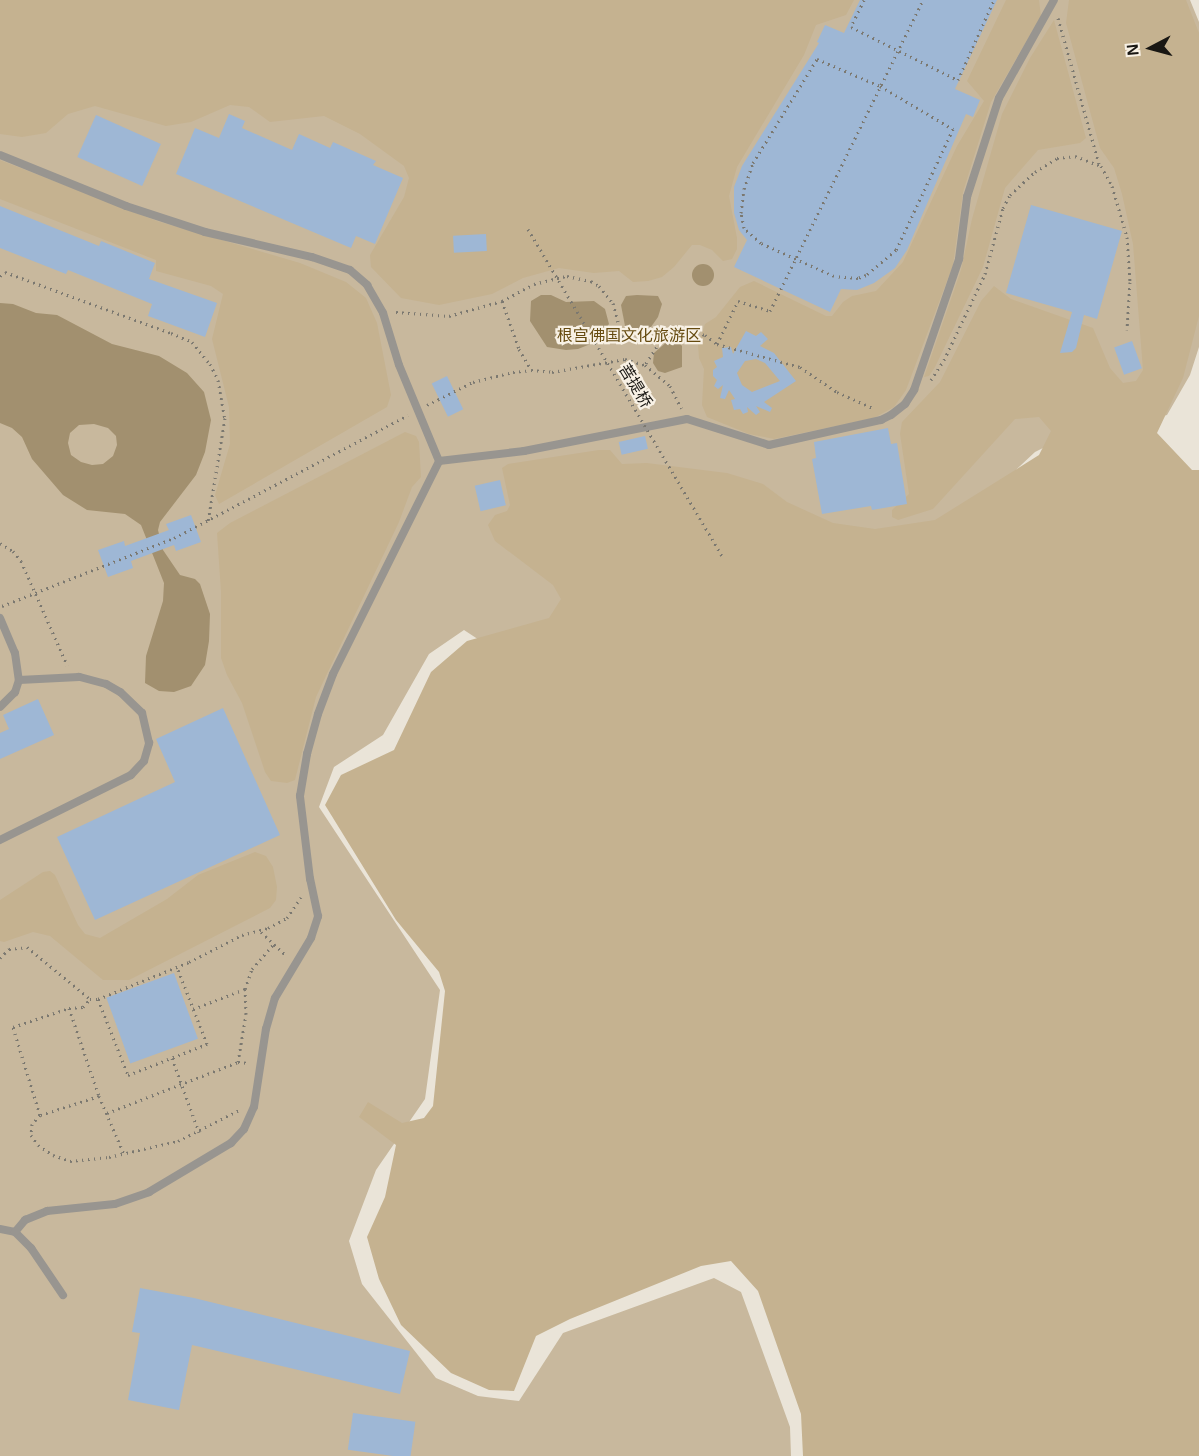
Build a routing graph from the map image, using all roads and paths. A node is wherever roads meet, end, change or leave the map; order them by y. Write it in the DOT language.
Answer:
graph roads {
  1 [pos="864,0"];
  2 [pos="922,0"];
  3 [pos="994,0"];
  4 [pos="1053,1"];
  5 [pos="898,50"];
  6 [pos="880,86"];
  7 [pos="0,155"];
  8 [pos="1099,165"];
  9 [pos="528,229"];
  10 [pos="796,259"];
  11 [pos="0,276"];
  12 [pos="501,301"];
  13 [pos="383,313"];
  14 [pos="1127,330"];
  15 [pos="663,337"];
  16 [pos="717,344"];
  17 [pos="645,365"];
  18 [pos="531,370"];
  19 [pos="914,389"];
  20 [pos="418,409"];
  21 [pos="891,415"];
  22 [pos="687,419"];
  23 [pos="439,461"];
  24 [pos="208,522"];
  25 [pos="0,543"];
  26 [pos="722,556"];
  27 [pos="37,592"];
  28 [pos="0,607"];
  29 [pos="0,618"];
  30 [pos="68,678"];
  31 [pos="20,680"];
  32 [pos="0,707"];
  33 [pos="0,840"];
  34 [pos="310,879"];
  35 [pos="261,932"];
  36 [pos="274,944"];
  37 [pos="0,958"];
  38 [pos="295,964"];
  39 [pos="177,967"];
  40 [pos="245,989"];
  41 [pos="90,999"];
  42 [pos="98,999"];
  43 [pos="69,1008"];
  44 [pos="193,1009"];
  45 [pos="172,1058"];
  46 [pos="238,1062"];
  47 [pos="261,1069"];
  48 [pos="181,1084"];
  49 [pos="99,1096"];
  50 [pos="256,1100"];
  51 [pos="106,1113"];
  52 [pos="40,1115"];
  53 [pos="199,1132"];
  54 [pos="124,1154"];
  55 [pos="0,1229"];
  56 [pos="15,1232"];
  57 [pos="63,1294"];
  1 -- 5 [label="path"];
  2 -- 5 [label="path"];
  3 -- 5 [label="path"];
  4 -- 8 [label="path"];
  4 -- 19 [label="lane"];
  5 -- 6 [label="path"];
  6 -- 10 [label="path"];
  6 -- 10 [label="path"];
  6 -- 10 [label="path"];
  7 -- 13 [label="lane"];
  8 -- 14 [label="path"];
  8 -- 19 [label="path"];
  9 -- 26 [label="path, 菩提桥, bridge"];
  10 -- 16 [label="path"];
  11 -- 24 [label="path"];
  12 -- 13 [label="path"];
  12 -- 15 [label="path"];
  12 -- 18 [label="path"];
  13 -- 20 [label="lane"];
  15 -- 16 [label="path"];
  15 -- 17 [label="path"];
  16 -- 21 [label="path"];
  17 -- 18 [label="path"];
  17 -- 22 [label="path"];
  18 -- 20 [label="path"];
  19 -- 21 [label="lane"];
  20 -- 23 [label="lane"];
  20 -- 24 [label="path"];
  21 -- 22 [label="lane"];
  22 -- 23 [label="lane"];
  23 -- 34 [label="lane"];
  24 -- 27 [label="path"];
  25 -- 27 [label="path"];
  27 -- 28 [label="path"];
  27 -- 30 [label="path"];
  29 -- 31 [label="lane"];
  30 -- 31 [label="lane"];
  30 -- 33 [label="lane"];
  31 -- 32 [label="lane"];
  34 -- 35 [label="path"];
  34 -- 38 [label="lane"];
  35 -- 36 [label="path"];
  35 -- 39 [label="path"];
  36 -- 38 [label="path"];
  36 -- 40 [label="path"];
  37 -- 41 [label="path"];
  38 -- 47 [label="lane"];
  39 -- 42 [label="path"];
  39 -- 44 [label="path"];
  40 -- 44 [label="path"];
  40 -- 46 [label="path"];
  41 -- 42 [label="path"];
  41 -- 43 [label="path"];
  42 -- 45 [label="path"];
  43 -- 49 [label="path"];
  43 -- 52 [label="path"];
  44 -- 45 [label="path"];
  45 -- 48 [label="path"];
  46 -- 47 [label="path"];
  46 -- 48 [label="path"];
  47 -- 50 [label="lane"];
  48 -- 51 [label="path"];
  48 -- 53 [label="path"];
  49 -- 51 [label="path"];
  49 -- 52 [label="path"];
  50 -- 53 [label="path"];
  50 -- 56 [label="lane"];
  51 -- 54 [label="path"];
  52 -- 54 [label="path"];
  53 -- 54 [label="path"];
  55 -- 56 [label="lane"];
  56 -- 57 [label="lane"];
}
